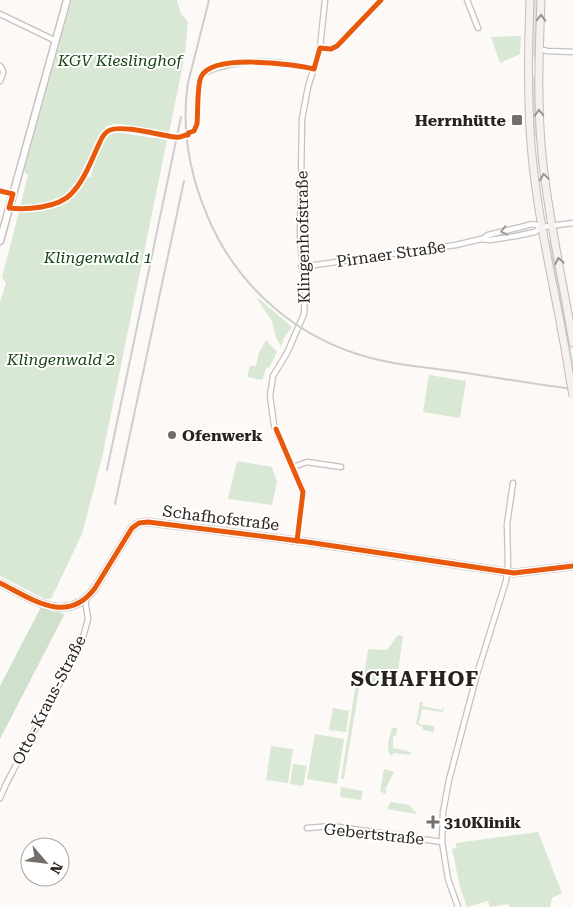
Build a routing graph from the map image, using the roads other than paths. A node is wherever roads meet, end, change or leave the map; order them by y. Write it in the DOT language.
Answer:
graph roads {
  1 [pos="67,0"];
  2 [pos="325,0"];
  3 [pos="381,0"];
  4 [pos="467,0"];
  5 [pos="530,0"];
  6 [pos="542,0"];
  7 [pos="0,14"];
  8 [pos="478,28"];
  9 [pos="56,41"];
  10 [pos="320,48"];
  11 [pos="539,49"];
  12 [pos="573,52"];
  13 [pos="0,66"];
  14 [pos="314,69"];
  15 [pos="204,73"];
  16 [pos="0,81"];
  17 [pos="0,191"];
  18 [pos="13,194"];
  19 [pos="573,223"];
  20 [pos="552,226"];
  21 [pos="542,228"];
  22 [pos="481,240"];
  23 [pos="0,241"];
  24 [pos="301,267"];
  25 [pos="573,343"];
  26 [pos="573,396"];
  27 [pos="292,467"];
  28 [pos="341,467"];
  29 [pos="513,484"];
  30 [pos="297,541"];
  31 [pos="573,566"];
  32 [pos="507,572"];
  33 [pos="0,583"];
  34 [pos="85,599"];
  35 [pos="0,798"];
  36 [pos="307,828"];
  37 [pos="442,842"];
  38 [pos="458,907"];
  1 -- 9 [label="street"];
  2 -- 10 [label="street, Klingenhofstraße"];
  3 -- 10 [label="street"];
  4 -- 8 [label="street"];
  5 -- 21 [label="main road"];
  11 -- 6 [label="main road, one-way"];
  7 -- 9 [label="street"];
  9 -- 18 [label="street"];
  10 -- 14 [label="street, Klingenhofstraße"];
  11 -- 12 [label="street"];
  20 -- 11 [label="main road, one-way"];
  13 -- 16 [label="street"];
  14 -- 15 [label="street"];
  14 -- 24 [label="street, Klingenhofstraße"];
  17 -- 18 [label="street"];
  18 -- 23 [label="street"];
  19 -- 20 [label="street, Pirnaer Straße"];
  20 -- 21 [label="street, Pirnaer Straße"];
  25 -- 20 [label="main road, one-way"];
  21 -- 22 [label="street, Pirnaer Straße"];
  21 -- 22 [label="street, Pirnaer Straße, one-way"];
  21 -- 26 [label="main road, bridge"];
  22 -- 24 [label="street, Pirnaer Straße"];
  24 -- 27 [label="street, Klingenhofstraße"];
  27 -- 28 [label="street"];
  27 -- 30 [label="street, Klingenhofstraße"];
  29 -- 32 [label="street"];
  30 -- 32 [label="street, Schafhofstraße"];
  30 -- 34 [label="street, Schafhofstraße"];
  31 -- 32 [label="street, Schafhofstraße"];
  32 -- 37 [label="street"];
  33 -- 34 [label="street"];
  34 -- 35 [label="street, Otto-Kraus-Straße"];
  36 -- 37 [label="street, Gebertstraße"];
  37 -- 38 [label="street"];
}
